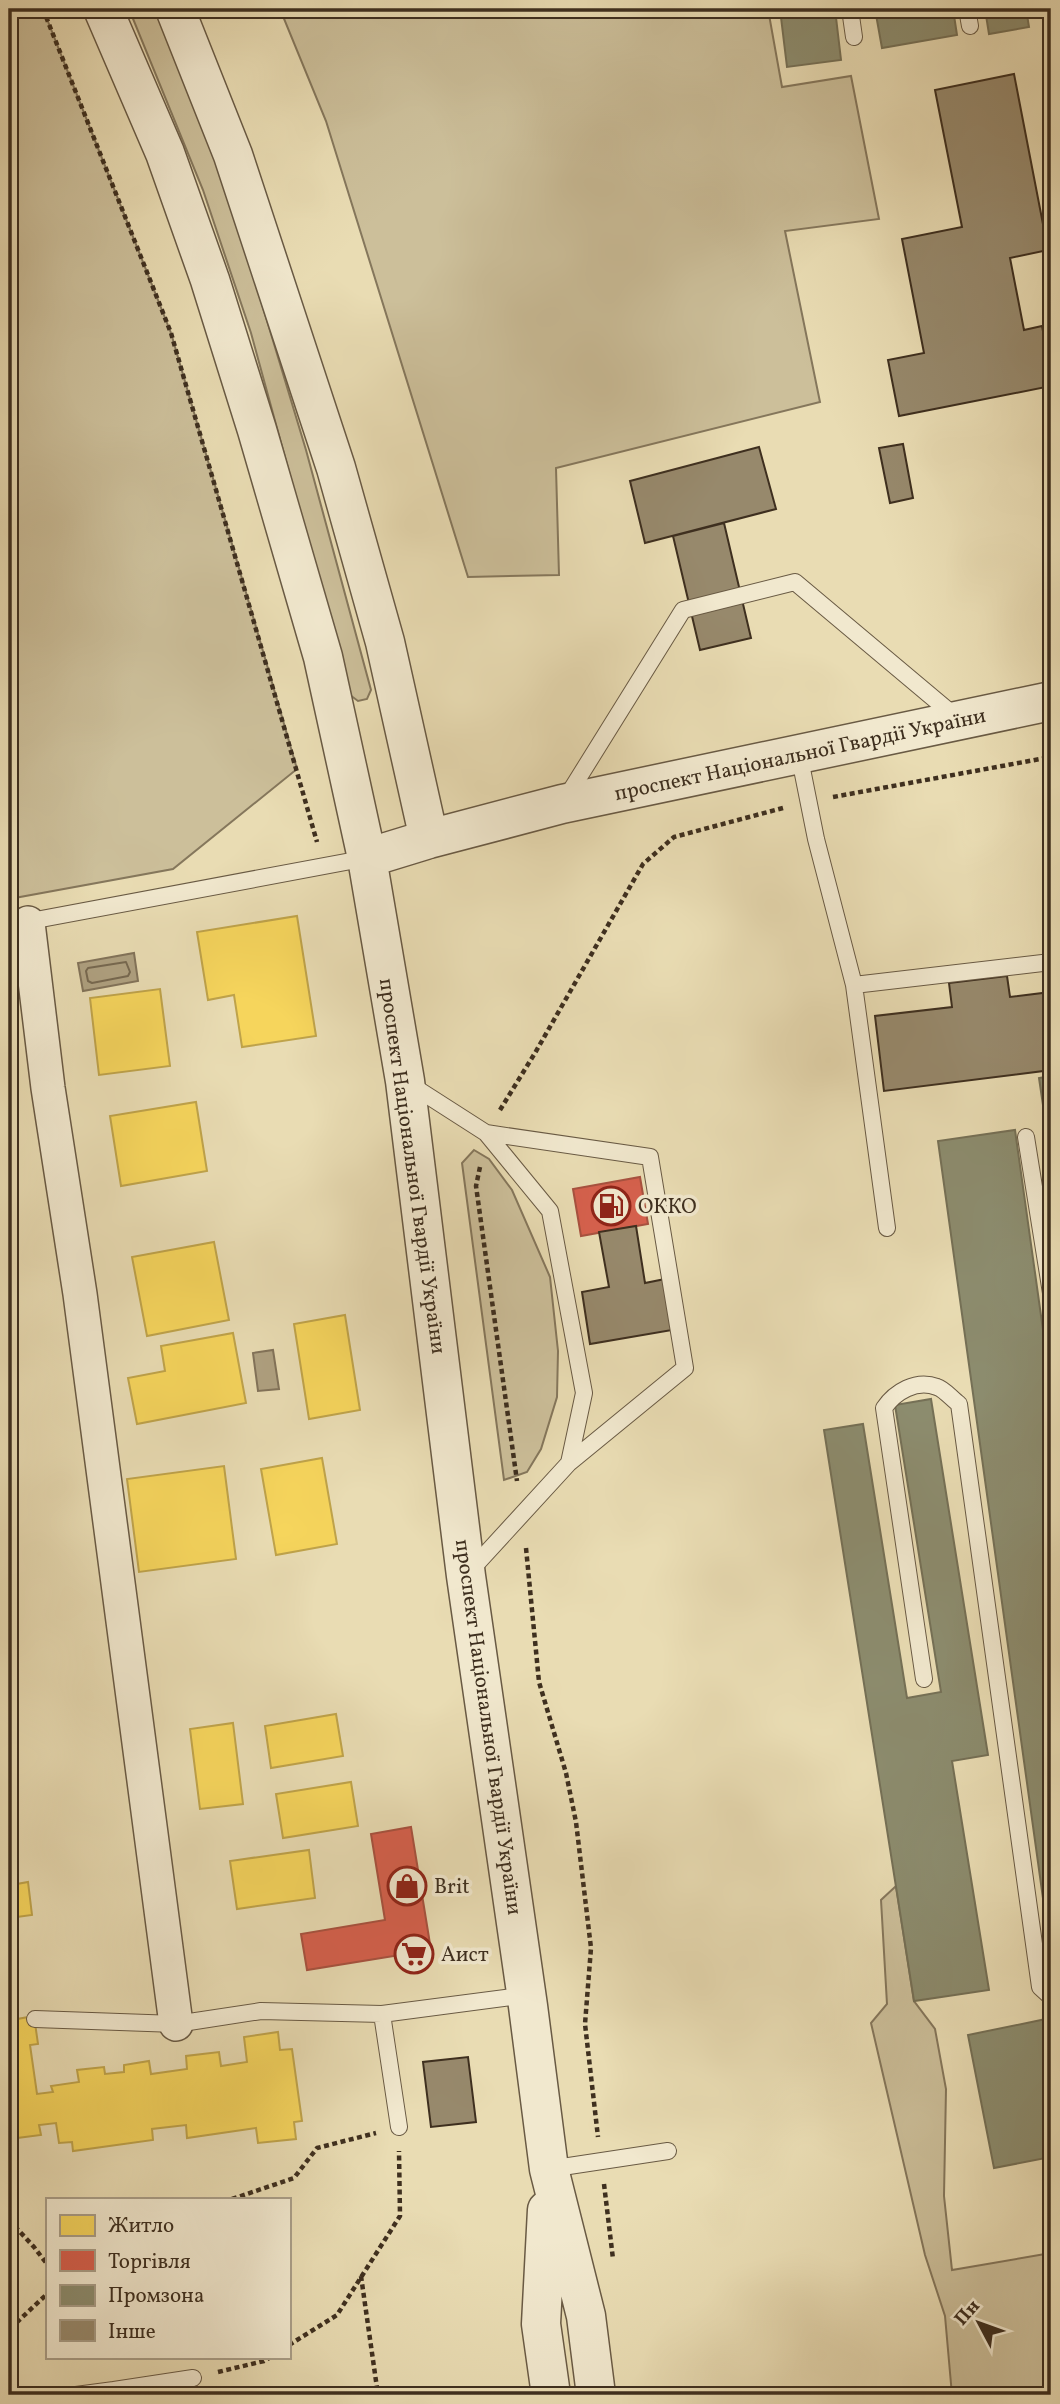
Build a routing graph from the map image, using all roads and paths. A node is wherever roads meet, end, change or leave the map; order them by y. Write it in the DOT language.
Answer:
graph roads {
  1 [pos="43,9"];
  2 [pos="103,9"];
  3 [pos="175,9"];
  4 [pos="850,9"];
  5 [pos="967,9"];
  6 [pos="970,26"];
  7 [pos="854,37"];
  8 [pos="1051,701"];
  9 [pos="958,719"];
  10 [pos="799,754"];
  11 [pos="562,804"];
  12 [pos="429,839"];
  13 [pos="368,858"];
  14 [pos="324,866"];
  15 [pos="18,924"];
  16 [pos="1051,962"];
  17 [pos="854,985"];
  18 [pos="405,1081"];
  19 [pos="486,1133"];
  20 [pos="1026,1137"];
  21 [pos="887,1228"];
  22 [pos="1051,1293"];
  23 [pos="569,1463"];
  24 [pos="466,1576"];
  25 [pos="924,1679"];
  26 [pos="527,1996"];
  27 [pos="1051,1997"];
  28 [pos="382,2014"];
  29 [pos="35,2020"];
  30 [pos="176,2024"];
  31 [pos="399,2127"];
  32 [pos="668,2151"];
  33 [pos="549,2169"];
  34 [pos="235,2198"];
  35 [pos="9,2220"];
  36 [pos="46,2263"];
  37 [pos="361,2276"];
  38 [pos="46,2295"];
  39 [pos="9,2326"];
  40 [pos="290,2344"];
  41 [pos="269,2358"];
  42 [pos="193,2378"];
  43 [pos="115,2393"];
  44 [pos="76,2395"];
  45 [pos="378,2395"];
  46 [pos="551,2395"];
  47 [pos="596,2395"];
  1 -- 14 [label="path"];
  2 -- 13 [label="street"];
  3 -- 12 [label="street"];
  4 -- 7 [label="lane"];
  5 -- 6 [label="lane"];
  8 -- 9 [label="street, проспект Національної Гвардії України"];
  9 -- 10 [label="street, проспект Національної Гвардії України"];
  9 -- 11 [label="lane"];
  10 -- 11 [label="street, проспект Національної Гвардії України"];
  10 -- 17 [label="lane"];
  11 -- 12 [label="street, проспект Національної Гвардії України"];
  12 -- 13 [label="street, проспект Національної Гвардії України"];
  13 -- 14 [label="lane"];
  13 -- 18 [label="street, проспект Національної Гвардії України"];
  14 -- 15 [label="lane"];
  15 -- 30 [label="street"];
  16 -- 17 [label="lane"];
  17 -- 21 [label="lane"];
  18 -- 19 [label="lane"];
  18 -- 24 [label="street, проспект Національної Гвардії України"];
  19 -- 23 [label="lane"];
  19 -- 23 [label="lane"];
  20 -- 22 [label="lane"];
  23 -- 24 [label="lane"];
  24 -- 26 [label="street, проспект Національної Гвардії України"];
  25 -- 27 [label="lane"];
  26 -- 28 [label="lane"];
  26 -- 33 [label="street, проспект Національної Гвардії України"];
  28 -- 30 [label="lane"];
  28 -- 31 [label="lane"];
  29 -- 30 [label="lane"];
  31 -- 34 [label="path"];
  31 -- 37 [label="path"];
  32 -- 33 [label="lane"];
  33 -- 46 [label="street, проспект Національної Гвардії України"];
  33 -- 47 [label="street, проспект Національної Гвардії України"];
  35 -- 36 [label="path"];
  37 -- 40 [label="path"];
  37 -- 45 [label="path"];
  38 -- 39 [label="path"];
  41 -- 42 [label="path"];
  42 -- 43 [label="lane"];
  43 -- 44 [label="lane"];
}
